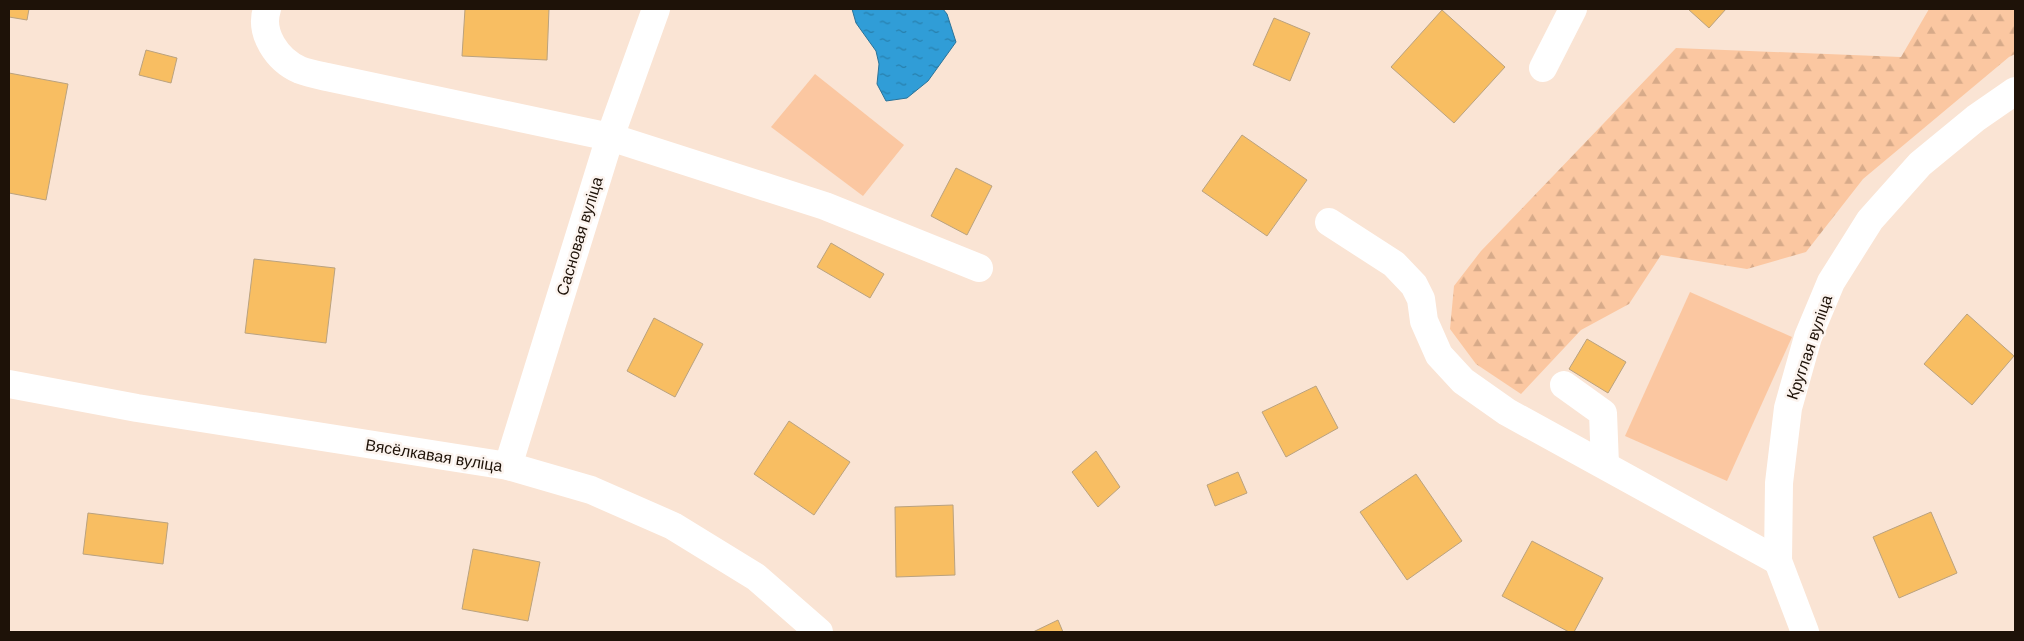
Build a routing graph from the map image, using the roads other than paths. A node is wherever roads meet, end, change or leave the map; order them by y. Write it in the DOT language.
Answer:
graph roads {
  1 [pos="267,9"];
  2 [pos="656,9"];
  3 [pos="1573,9"];
  4 [pos="1543,68"];
  5 [pos="2015,91"];
  6 [pos="610,137"];
  7 [pos="1329,222"];
  8 [pos="979,268"];
  9 [pos="9,384"];
  10 [pos="1564,385"];
  11 [pos="1605,465"];
  12 [pos="508,466"];
  13 [pos="1778,561"];
  14 [pos="819,632"];
  15 [pos="1805,632"];
  1 -- 6 [label="street"];
  2 -- 6 [label="street, Сасновая вуліца"];
  3 -- 4 [label="street"];
  5 -- 13 [label="street, Круглая вуліца"];
  6 -- 8 [label="street"];
  6 -- 12 [label="street, Сасновая вуліца"];
  7 -- 11 [label="street"];
  9 -- 12 [label="street, Вясёлкавая вуліца"];
  10 -- 11 [label="street"];
  11 -- 13 [label="street"];
  12 -- 14 [label="street, Вясёлкавая вуліца"];
  13 -- 15 [label="street, Круглая вуліца"];
}
